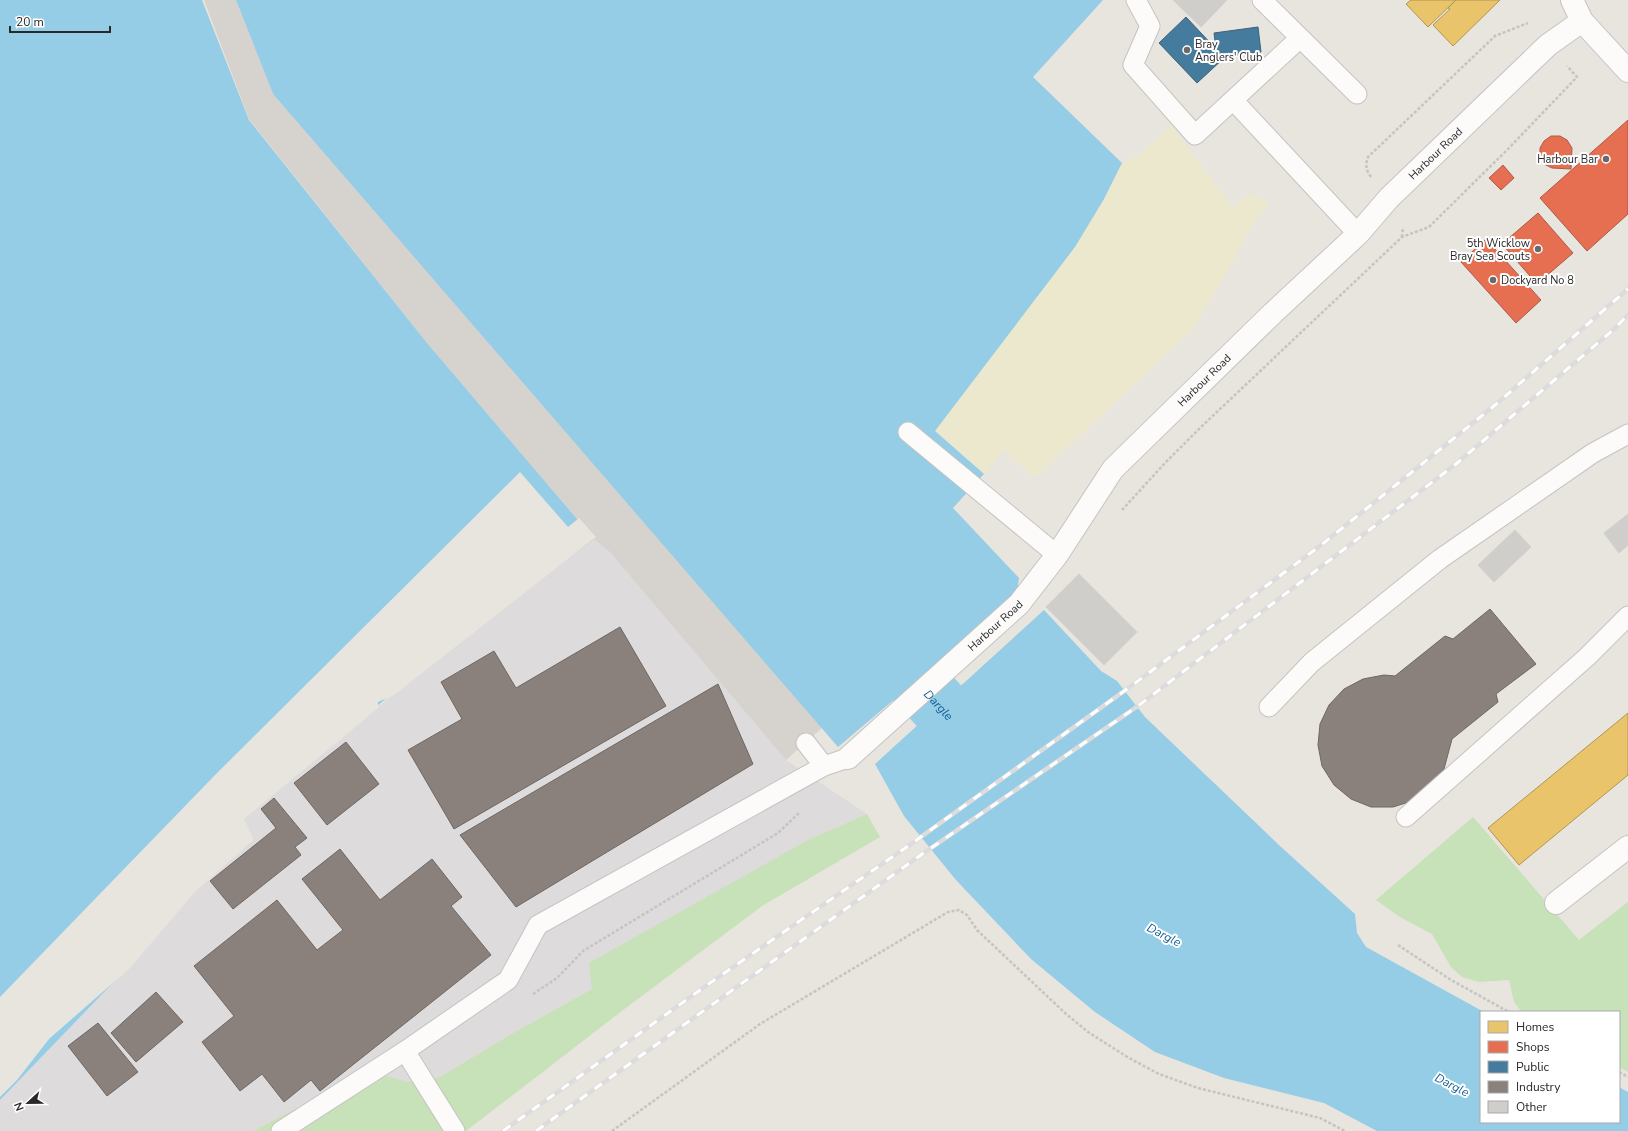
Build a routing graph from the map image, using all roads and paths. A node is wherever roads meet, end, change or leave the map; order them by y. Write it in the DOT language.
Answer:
graph roads {
  1 [pos="1136,0"];
  2 [pos="1262,0"];
  3 [pos="1572,0"];
  4 [pos="1535,19"];
  5 [pos="1582,21"];
  6 [pos="1300,38"];
  7 [pos="1628,71"];
  8 [pos="1576,77"];
  9 [pos="1357,94"];
  10 [pos="1234,100"];
  11 [pos="1370,176"];
  12 [pos="1358,234"];
  13 [pos="908,432"];
  14 [pos="1628,434"];
  15 [pos="1120,513"];
  16 [pos="1057,555"];
  17 [pos="1628,616"];
  18 [pos="1269,707"];
  19 [pos="806,743"];
  20 [pos="848,758"];
  21 [pos="824,766"];
  22 [pos="803,809"];
  23 [pos="1406,817"];
  24 [pos="1628,847"];
  25 [pos="1556,903"];
  26 [pos="1398,945"];
  27 [pos="530,995"];
  28 [pos="1507,1011"];
  29 [pos="405,1051"];
  30 [pos="281,1131"];
  31 [pos="455,1131"];
  32 [pos="612,1131"];
  33 [pos="1345,1131"];
  1 -- 10 [label="lane"];
  2 -- 6 [label="lane"];
  3 -- 5 [label="street"];
  4 -- 11 [label="path"];
  5 -- 7 [label="street"];
  5 -- 12 [label="street, Harbour Road"];
  6 -- 9 [label="lane"];
  6 -- 10 [label="lane"];
  8 -- 15 [label="path"];
  10 -- 12 [label="lane"];
  12 -- 16 [label="street, Harbour Road"];
  13 -- 16 [label="lane"];
  14 -- 18 [label="lane"];
  16 -- 20 [label="street, Harbour Road"];
  17 -- 23 [label="lane"];
  19 -- 21 [label="lane"];
  20 -- 21 [label="lane"];
  21 -- 29 [label="lane"];
  22 -- 27 [label="path"];
  24 -- 25 [label="street"];
  26 -- 28 [label="path"];
  29 -- 30 [label="lane"];
  29 -- 31 [label="lane"];
  32 -- 33 [label="path"];
}
